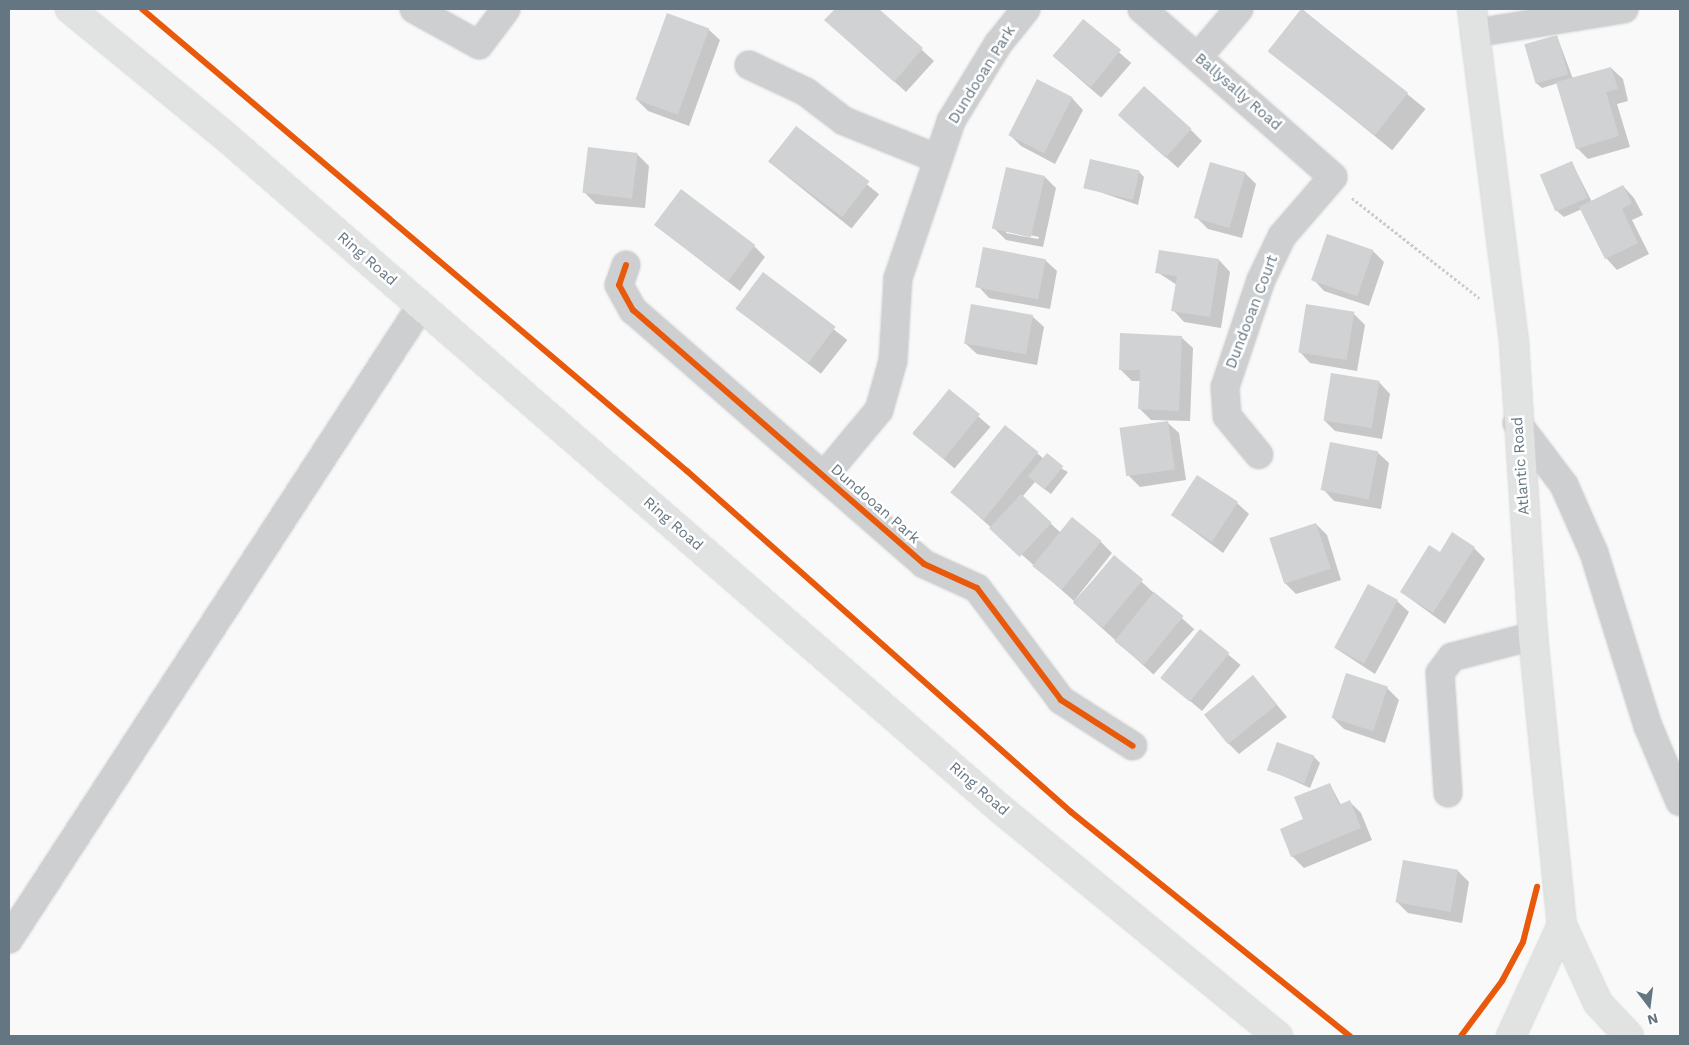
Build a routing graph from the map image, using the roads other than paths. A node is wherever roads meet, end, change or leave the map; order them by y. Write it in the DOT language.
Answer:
graph roads {
  1 [pos="70,9"];
  2 [pos="414,9"];
  3 [pos="506,9"];
  4 [pos="1026,9"];
  5 [pos="1142,9"];
  6 [pos="1239,9"];
  7 [pos="1608,10"];
  8 [pos="1473,21"];
  9 [pos="1198,57"];
  10 [pos="749,65"];
  11 [pos="936,158"];
  12 [pos="1333,177"];
  13 [pos="626,265"];
  14 [pos="421,306"];
  15 [pos="1517,423"];
  16 [pos="1259,455"];
  17 [pos="824,476"];
  18 [pos="1533,636"];
  19 [pos="1133,746"];
  20 [pos="1448,793"];
  21 [pos="1680,802"];
  22 [pos="1562,925"];
  23 [pos="9,939"];
  24 [pos="1278,1036"];
  25 [pos="1511,1036"];
  26 [pos="1629,1036"];
  1 -- 14 [label="main road, Ring Road"];
  2 -- 3 [label="street"];
  4 -- 11 [label="street, Dundooan Park"];
  5 -- 9 [label="street, Ballysally Road"];
  6 -- 9 [label="street"];
  7 -- 8 [label="street"];
  8 -- 15 [label="main road, Atlantic Road"];
  9 -- 12 [label="street, Ballysally Road"];
  10 -- 11 [label="street"];
  11 -- 17 [label="street, Dundooan Park"];
  12 -- 16 [label="street, Dundooan Court"];
  13 -- 17 [label="street, Dundooan Park"];
  14 -- 23 [label="street"];
  14 -- 24 [label="main road, Ring Road"];
  15 -- 18 [label="main road, Atlantic Road"];
  15 -- 21 [label="street"];
  17 -- 19 [label="street, Dundooan Park"];
  18 -- 20 [label="street"];
  18 -- 22 [label="main road, Atlantic Road"];
  22 -- 25 [label="main road"];
  22 -- 26 [label="main road, Atlantic Road"];
}
